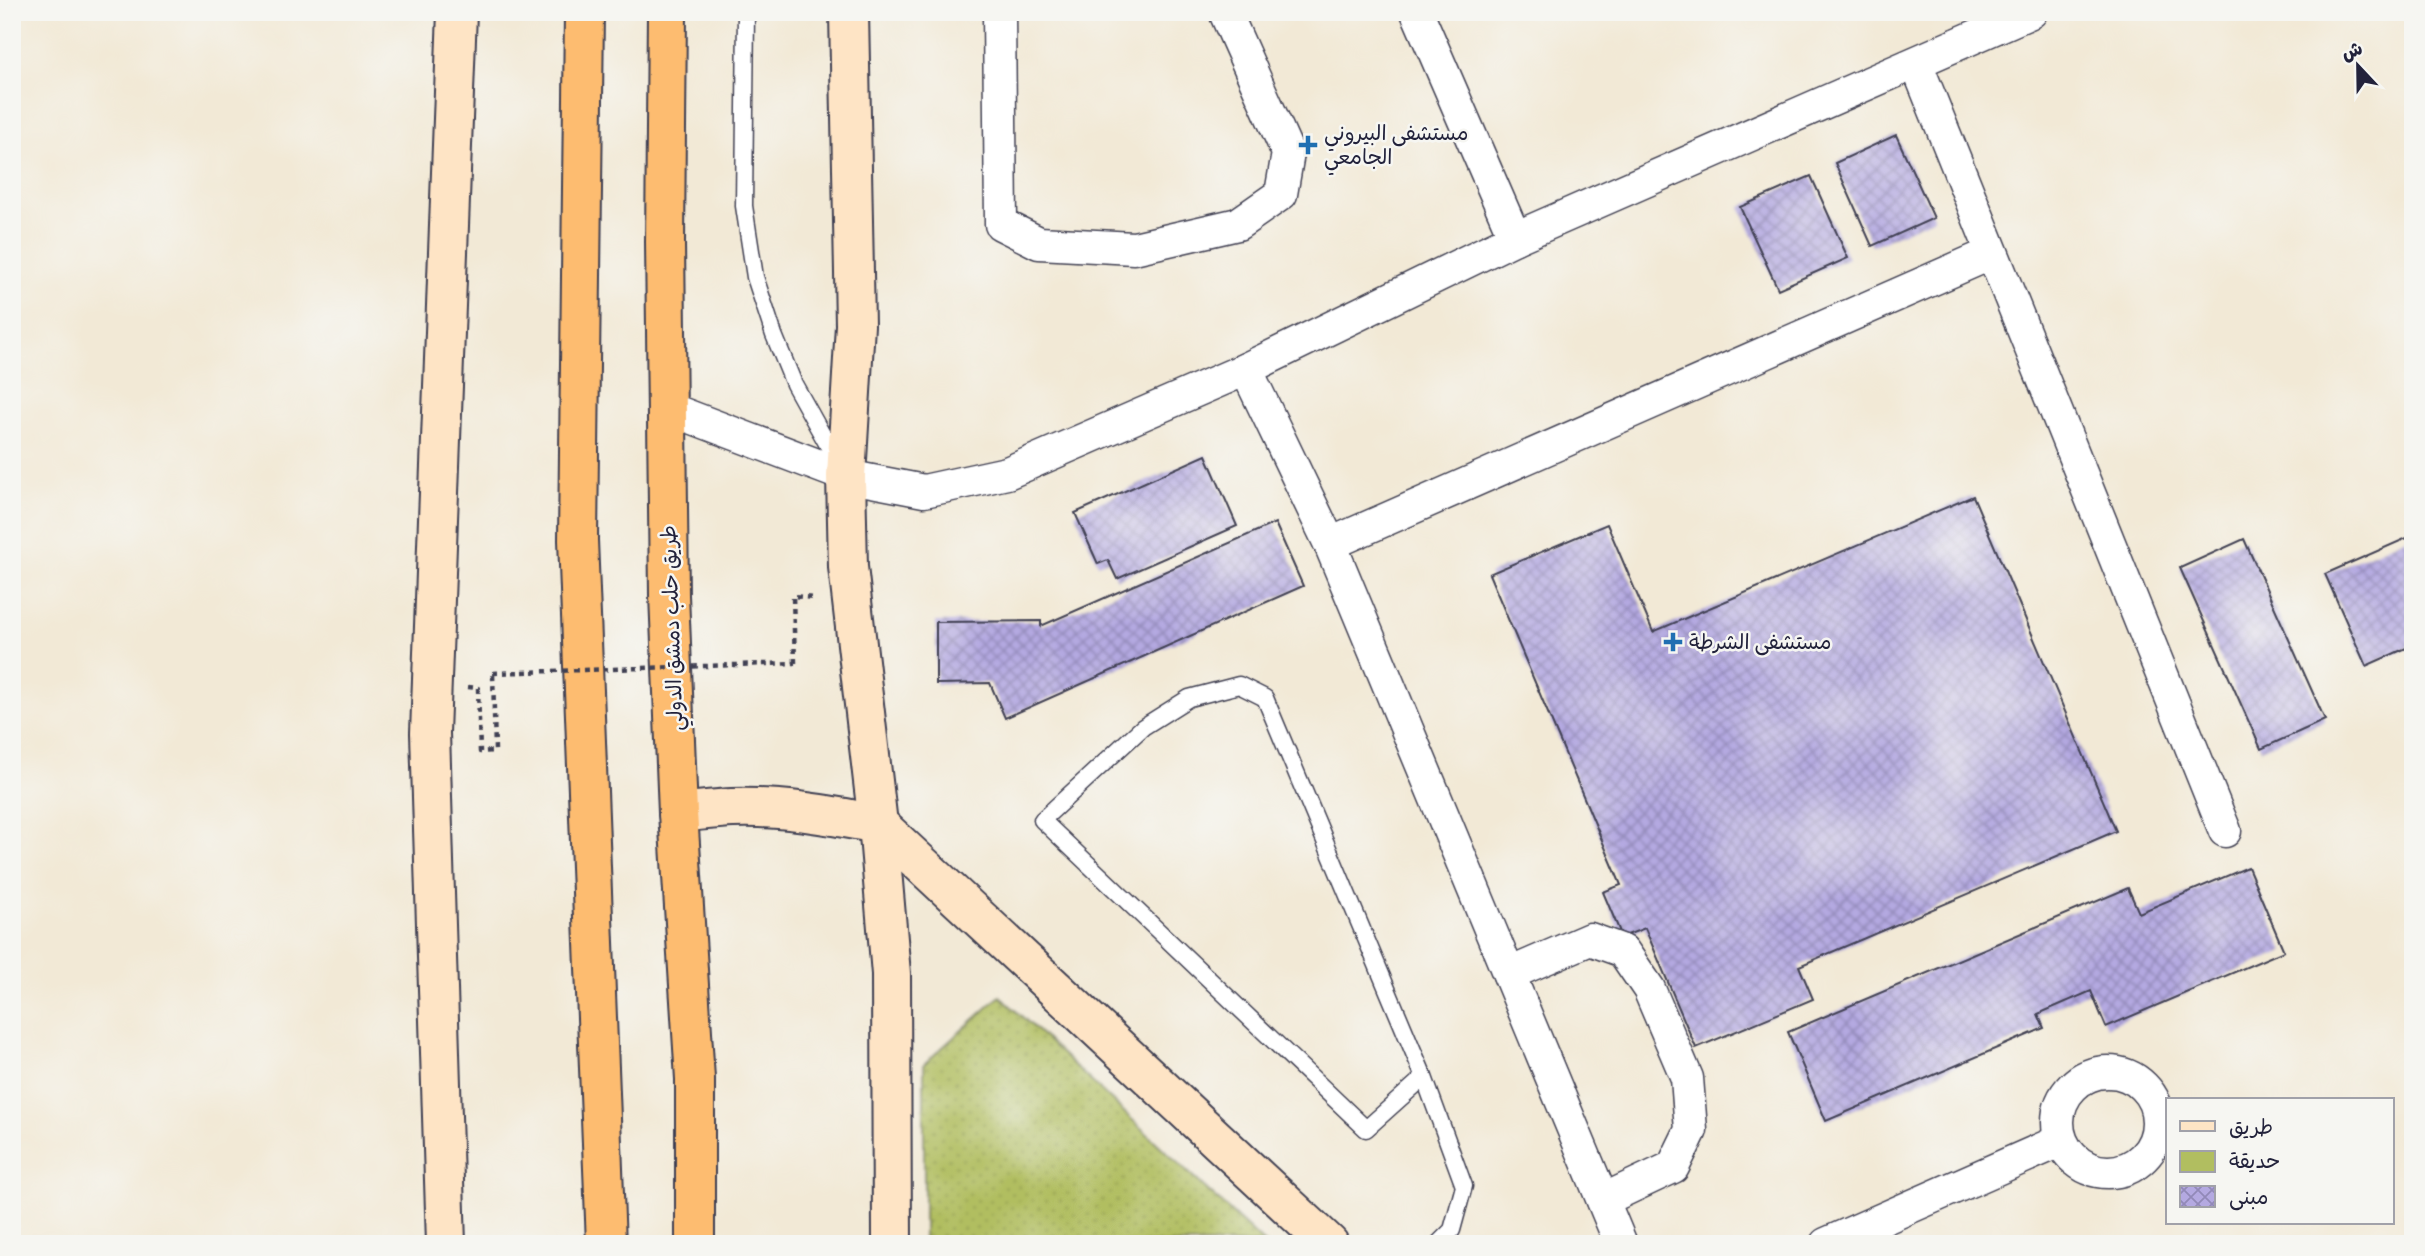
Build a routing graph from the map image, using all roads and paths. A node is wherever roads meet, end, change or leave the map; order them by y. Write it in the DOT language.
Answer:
graph roads {
  1 [pos="457,12"];
  2 [pos="584,12"];
  3 [pos="667,12"];
  4 [pos="746,12"];
  5 [pos="849,12"];
  6 [pos="999,12"];
  7 [pos="1225,12"];
  8 [pos="1417,12"];
  9 [pos="2031,12"];
  10 [pos="1916,63"];
  11 [pos="1515,238"];
  12 [pos="1992,253"];
  13 [pos="1246,369"];
  14 [pos="667,408"];
  15 [pos="846,476"];
  16 [pos="1330,544"];
  17 [pos="793,596"];
  18 [pos="478,688"];
  19 [pos="678,813"];
  20 [pos="878,824"];
  21 [pos="2225,831"];
  22 [pos="1509,974"];
  23 [pos="1424,1077"];
  24 [pos="2060,1141"];
  25 [pos="1603,1200"];
  26 [pos="446,1244"];
  27 [pos="606,1244"];
  28 [pos="695,1244"];
  29 [pos="892,1244"];
  30 [pos="1329,1244"];
  31 [pos="1437,1244"];
  32 [pos="1621,1244"];
  33 [pos="1826,1244"];
  1 -- 26 [label="street"];
  2 -- 27 [label="highway"];
  3 -- 14 [label="highway, طريق حلب دمشق الدولي"];
  4 -- 15 [label="lane"];
  5 -- 15 [label="street"];
  6 -- 7 [label="street"];
  8 -- 11 [label="street"];
  9 -- 10 [label="street"];
  10 -- 11 [label="street"];
  10 -- 12 [label="street"];
  11 -- 13 [label="street"];
  12 -- 16 [label="street"];
  12 -- 21 [label="street"];
  13 -- 15 [label="street"];
  13 -- 16 [label="street"];
  14 -- 15 [label="street"];
  14 -- 19 [label="highway, طريق حلب دمشق الدولي"];
  15 -- 20 [label="street"];
  16 -- 22 [label="street"];
  17 -- 18 [label="path, bridge"];
  19 -- 20 [label="street"];
  19 -- 28 [label="highway, طريق حلب دمشق الدولي"];
  20 -- 29 [label="street"];
  20 -- 30 [label="street"];
  22 -- 25 [label="street"];
  22 -- 25 [label="street"];
  23 -- 23 [label="lane"];
  23 -- 31 [label="lane"];
  24 -- 33 [label="street"];
  25 -- 32 [label="street"];
}
